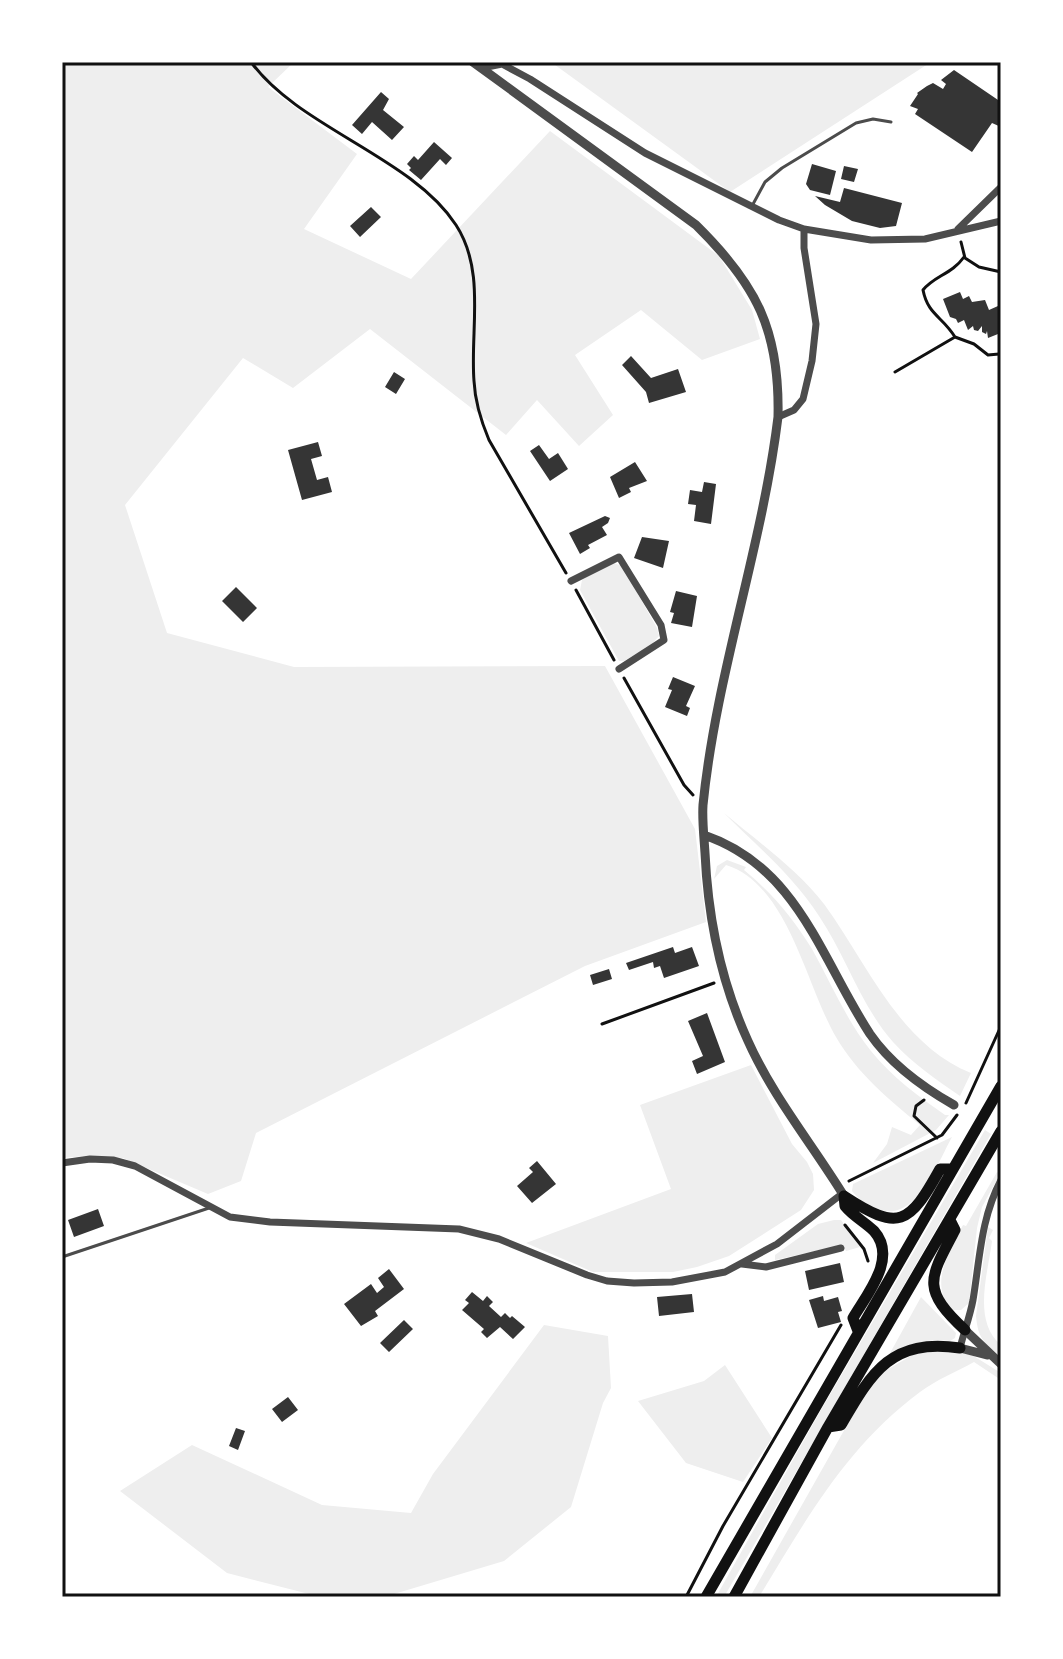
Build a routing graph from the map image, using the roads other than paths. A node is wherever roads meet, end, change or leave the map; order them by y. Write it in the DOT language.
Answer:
graph roads {
  1 [pos="478,65"];
  2 [pos="891,122"];
  3 [pos="1001,187"];
  4 [pos="752,207"];
  5 [pos="1001,221"];
  6 [pos="804,229"];
  7 [pos="958,229"];
  8 [pos="778,417"];
  9 [pos="571,581"];
  10 [pos="619,669"];
  11 [pos="704,835"];
  12 [pos="1001,1086"];
  13 [pos="954,1105"];
  14 [pos="1001,1131"];
  15 [pos="62,1163"];
  16 [pos="951,1169"];
  17 [pos="1001,1180"];
  18 [pos="842,1192"];
  19 [pos="209,1208"];
  20 [pos="950,1220"];
  21 [pos="841,1248"];
  22 [pos="62,1257"];
  23 [pos="741,1263"];
  24 [pos="965,1330"];
  25 [pos="858,1331"];
  26 [pos="960,1348"];
  27 [pos="990,1356"];
  28 [pos="1001,1364"];
  29 [pos="828,1427"];
  30 [pos="706,1597"];
  31 [pos="734,1597"];
  1 -- 4 [label="street"];
  1 -- 8 [label="street"];
  2 -- 4 [label="lane"];
  3 -- 7 [label="street"];
  4 -- 6 [label="street"];
  5 -- 7 [label="street"];
  6 -- 7 [label="street"];
  6 -- 8 [label="street"];
  8 -- 11 [label="street"];
  9 -- 10 [label="street"];
  11 -- 13 [label="street"];
  11 -- 18 [label="street"];
  12 -- 16 [label="highway"];
  14 -- 20 [label="highway"];
  15 -- 19 [label="street"];
  16 -- 18 [label="highway"];
  16 -- 25 [label="highway"];
  17 -- 24 [label="street"];
  18 -- 23 [label="street"];
  18 -- 25 [label="highway"];
  19 -- 22 [label="lane"];
  19 -- 23 [label="street"];
  20 -- 24 [label="highway"];
  20 -- 29 [label="highway"];
  21 -- 23 [label="street"];
  24 -- 26 [label="street"];
  24 -- 27 [label="street"];
  25 -- 30 [label="highway"];
  26 -- 27 [label="street"];
  26 -- 29 [label="highway"];
  27 -- 28 [label="street"];
  29 -- 31 [label="highway"];
}
